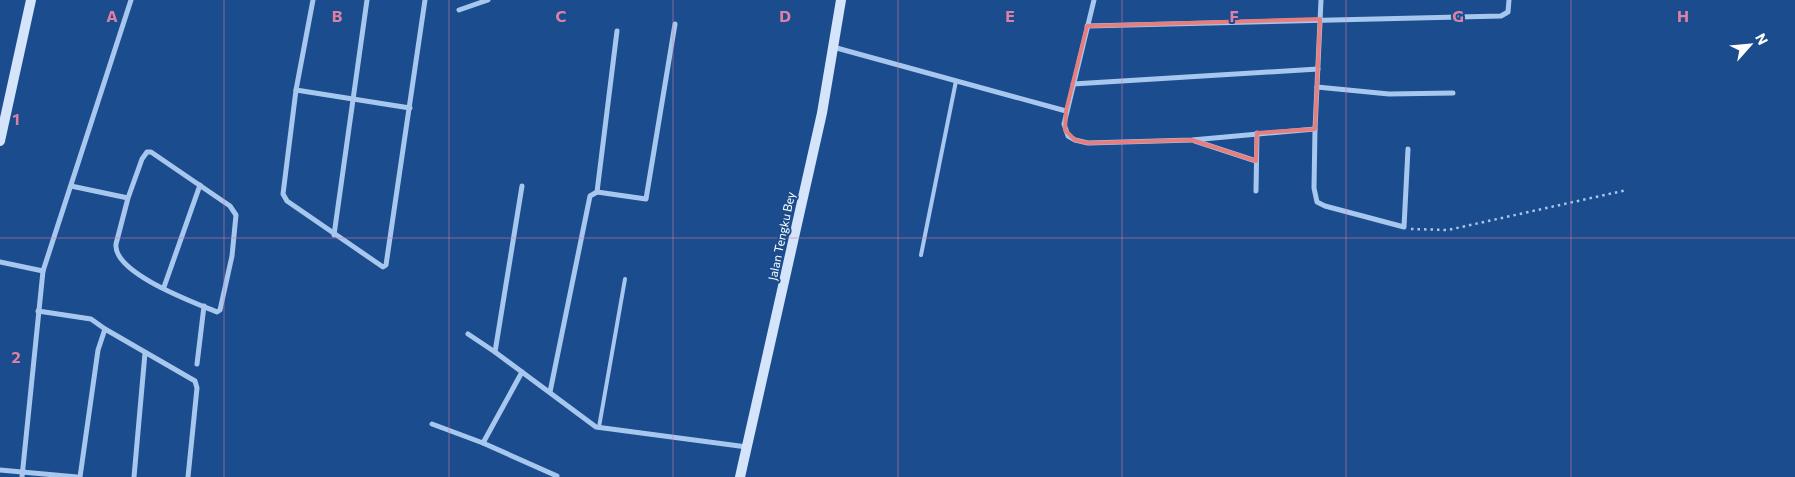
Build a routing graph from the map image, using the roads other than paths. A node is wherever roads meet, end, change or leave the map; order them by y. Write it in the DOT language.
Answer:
graph roads {
  1 [pos="31,0"];
  2 [pos="131,0"];
  3 [pos="313,0"];
  4 [pos="367,0"];
  5 [pos="425,0"];
  6 [pos="488,0"];
  7 [pos="841,0"];
  8 [pos="1094,0"];
  9 [pos="1321,0"];
  10 [pos="1509,0"];
  11 [pos="459,10"];
  12 [pos="1320,19"];
  13 [pos="675,24"];
  14 [pos="1087,26"];
  15 [pos="617,30"];
  16 [pos="833,47"];
  17 [pos="1318,69"];
  18 [pos="956,81"];
  19 [pos="1073,84"];
  20 [pos="1317,87"];
  21 [pos="296,90"];
  22 [pos="1453,94"];
  23 [pos="354,99"];
  24 [pos="410,108"];
  25 [pos="1066,111"];
  26 [pos="1315,129"];
  27 [pos="1257,133"];
  28 [pos="1192,140"];
  29 [pos="0,141"];
  30 [pos="1408,149"];
  31 [pos="1256,161"];
  32 [pos="200,185"];
  33 [pos="71,186"];
  34 [pos="522,186"];
  35 [pos="1256,191"];
  36 [pos="597,192"];
  37 [pos="128,198"];
  38 [pos="334,235"];
  39 [pos="921,255"];
  40 [pos="0,262"];
  41 [pos="43,271"];
  42 [pos="625,279"];
  43 [pos="164,287"];
  44 [pos="204,306"];
  45 [pos="38,311"];
  46 [pos="106,329"];
  47 [pos="468,334"];
  48 [pos="145,352"];
  49 [pos="495,352"];
  50 [pos="197,364"];
  51 [pos="522,372"];
  52 [pos="550,392"];
  53 [pos="432,424"];
  54 [pos="599,427"];
  55 [pos="483,443"];
  56 [pos="747,447"];
  57 [pos="0,470"];
  58 [pos="22,475"];
  59 [pos="557,476"];
  60 [pos="78,477"];
  61 [pos="134,477"];
  62 [pos="188,477"];
  63 [pos="740,477"];
  1 -- 29 [label="main road"];
  2 -- 33 [label="street"];
  3 -- 21 [label="street"];
  4 -- 23 [label="street"];
  5 -- 24 [label="street"];
  6 -- 11 [label="street"];
  7 -- 16 [label="main road, Jalan Tengku Bey"];
  8 -- 14 [label="street"];
  9 -- 12 [label="street"];
  10 -- 12 [label="street"];
  12 -- 14 [label="street"];
  12 -- 17 [label="street"];
  13 -- 36 [label="street"];
  14 -- 19 [label="street"];
  15 -- 36 [label="street"];
  16 -- 18 [label="street"];
  16 -- 56 [label="main road, Jalan Tengku Bey"];
  17 -- 19 [label="street"];
  17 -- 20 [label="street"];
  18 -- 25 [label="street"];
  18 -- 39 [label="lane"];
  19 -- 25 [label="street"];
  20 -- 22 [label="street"];
  20 -- 26 [label="street"];
  21 -- 23 [label="street"];
  21 -- 38 [label="street"];
  23 -- 24 [label="street"];
  23 -- 38 [label="street"];
  24 -- 38 [label="street"];
  25 -- 28 [label="street"];
  26 -- 27 [label="street"];
  26 -- 30 [label="street"];
  27 -- 28 [label="street"];
  27 -- 31 [label="street"];
  28 -- 31 [label="street"];
  31 -- 35 [label="street"];
  32 -- 37 [label="street"];
  32 -- 43 [label="street"];
  32 -- 44 [label="street"];
  33 -- 37 [label="street"];
  33 -- 41 [label="street"];
  34 -- 49 [label="street"];
  36 -- 52 [label="street"];
  37 -- 43 [label="street"];
  40 -- 41 [label="street"];
  41 -- 45 [label="street"];
  42 -- 54 [label="lane"];
  43 -- 44 [label="street"];
  44 -- 50 [label="street"];
  45 -- 46 [label="street"];
  45 -- 58 [label="street"];
  46 -- 48 [label="street"];
  46 -- 60 [label="street"];
  47 -- 49 [label="street"];
  48 -- 61 [label="street"];
  48 -- 62 [label="street"];
  49 -- 51 [label="street"];
  51 -- 52 [label="street"];
  51 -- 55 [label="street"];
  52 -- 54 [label="street"];
  53 -- 55 [label="street"];
  54 -- 56 [label="street"];
  55 -- 59 [label="street"];
  56 -- 63 [label="main road, Jalan Tengku Bey"];
  57 -- 58 [label="street"];
  58 -- 60 [label="street"];
}
